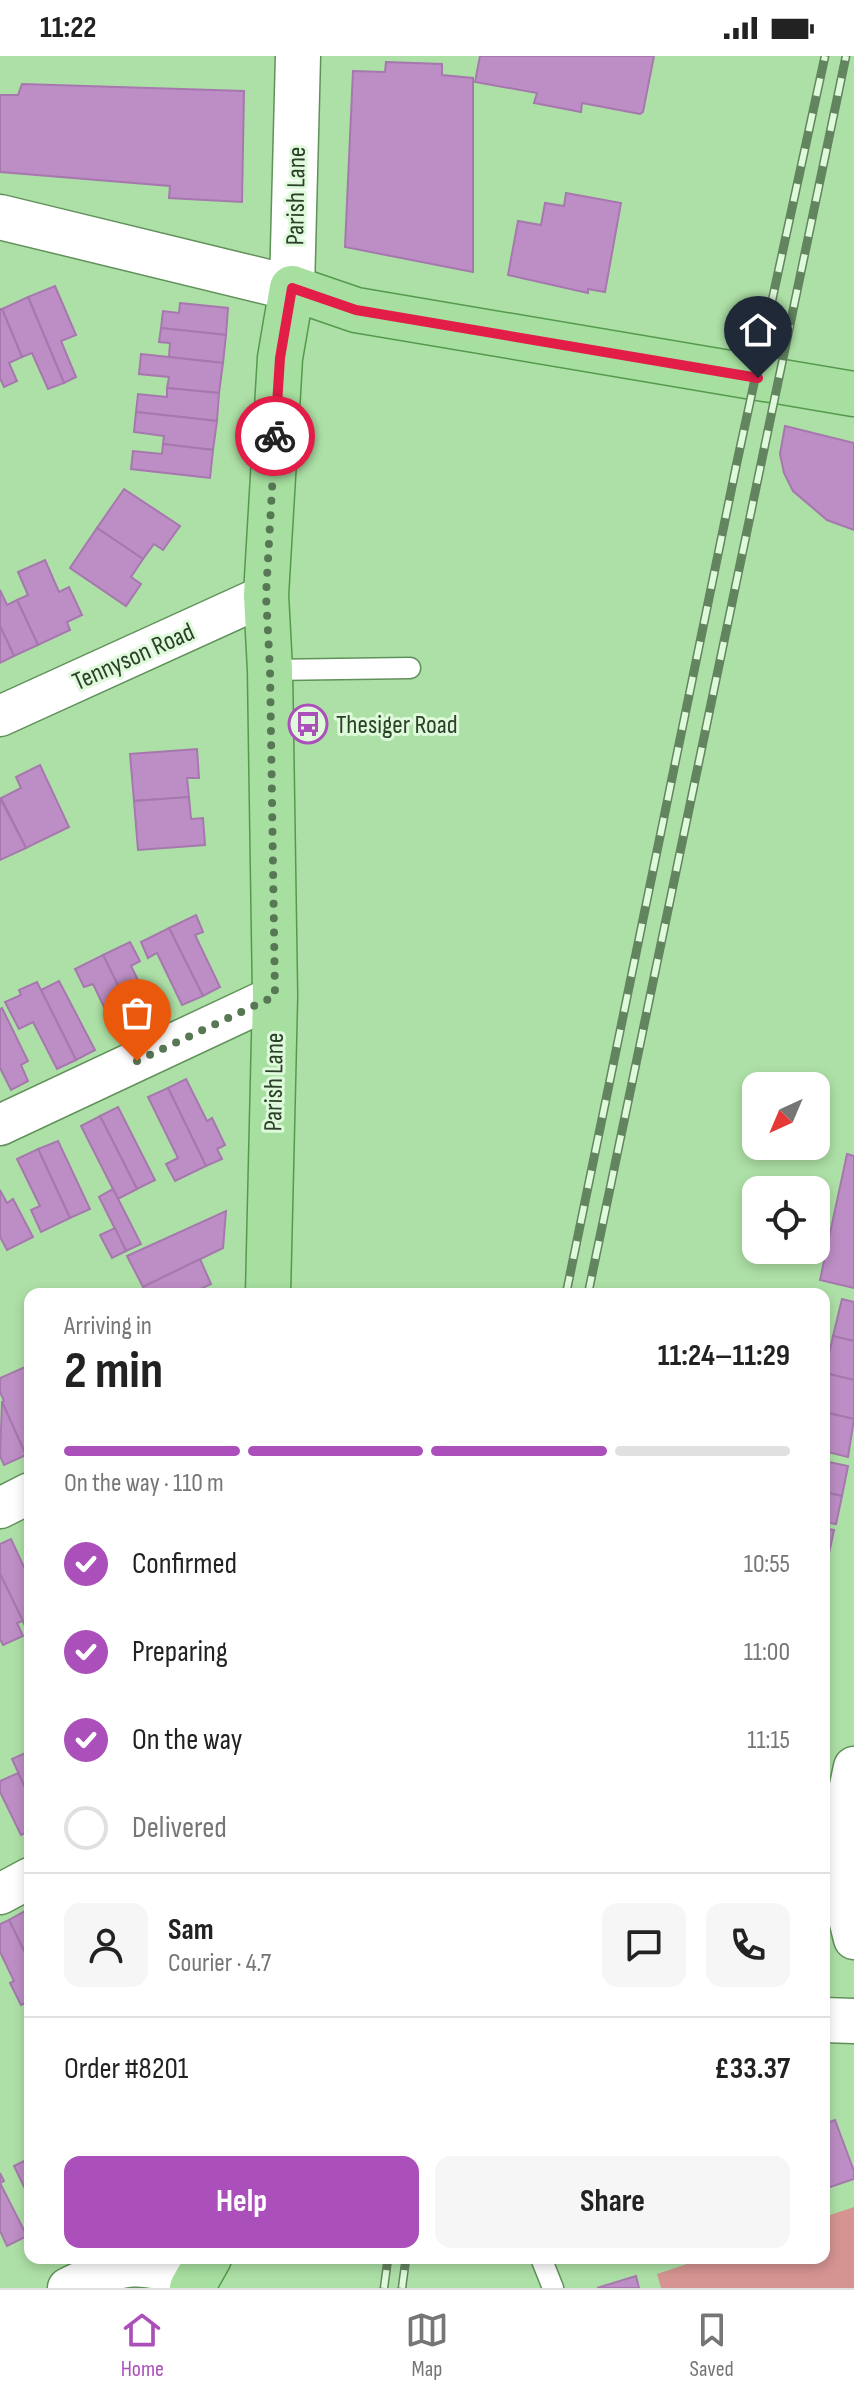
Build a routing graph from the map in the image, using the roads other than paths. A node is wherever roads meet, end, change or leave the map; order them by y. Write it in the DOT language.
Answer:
graph roads {
  1 [pos="298,56"];
  2 [pos="0,217"];
  3 [pos="292,288"];
  4 [pos="854,394"];
  5 [pos="266,595"];
  6 [pos="410,668"];
  7 [pos="270,670"];
  8 [pos="0,716"];
  9 [pos="275,996"];
  10 [pos="0,1125"];
  11 [pos="268,1288"];
  12 [pos="24,1496"];
  13 [pos="0,1508"];
  14 [pos="854,1767"];
  15 [pos="24,1881"];
  16 [pos="0,1894"];
  17 [pos="854,1939"];
  18 [pos="830,2020"];
  19 [pos="854,2021"];
  20 [pos="543,2264"];
  21 [pos="199,2276"];
  22 [pos="68,2288"];
  23 [pos="553,2288"];
  1 -- 3 [label="street, Parish Lane"];
  2 -- 3 [label="street"];
  3 -- 4 [label="main road"];
  3 -- 5 [label="main road, Parish Lane"];
  5 -- 7 [label="main road, Parish Lane"];
  5 -- 8 [label="street, Tennyson Road"];
  6 -- 7 [label="lane"];
  7 -- 9 [label="main road, Parish Lane"];
  9 -- 10 [label="street"];
  9 -- 11 [label="main road, Parish Lane"];
  12 -- 13 [label="street"];
  14 -- 17 [label="street"];
  15 -- 16 [label="street"];
  18 -- 19 [label="street"];
  20 -- 23 [label="lane"];
  21 -- 22 [label="street"];
}
